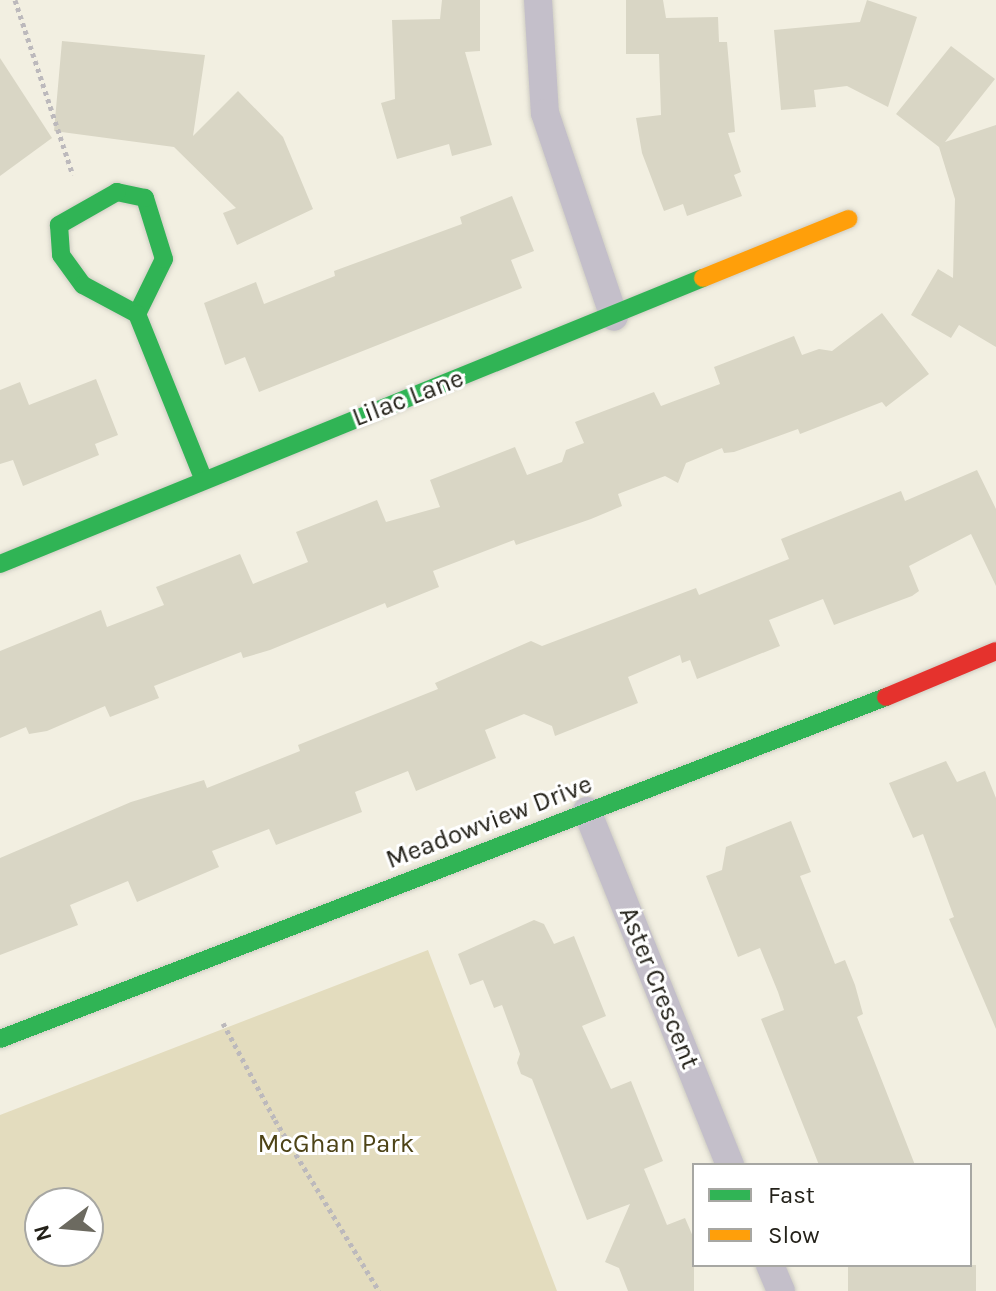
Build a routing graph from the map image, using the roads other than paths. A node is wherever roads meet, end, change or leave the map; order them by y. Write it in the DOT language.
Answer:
graph roads {
  1 [pos="538,0"];
  2 [pos="848,219"];
  3 [pos="137,314"];
  4 [pos="614,317"];
  5 [pos="203,478"];
  6 [pos="0,564"];
  7 [pos="996,651"];
  8 [pos="587,811"];
  9 [pos="0,1039"];
  10 [pos="729,1163"];
  11 [pos="771,1267"];
  12 [pos="781,1291"];
  1 -- 4 [label="street"];
  2 -- 4 [label="street, Lilac Lane"];
  3 -- 3 [label="street"];
  3 -- 5 [label="street"];
  4 -- 5 [label="street, Lilac Lane"];
  5 -- 6 [label="street, Lilac Lane"];
  7 -- 8 [label="street, Meadowview Drive"];
  8 -- 9 [label="street, Meadowview Drive"];
  8 -- 10 [label="street, Aster Crescent"];
  11 -- 12 [label="street"];
}
